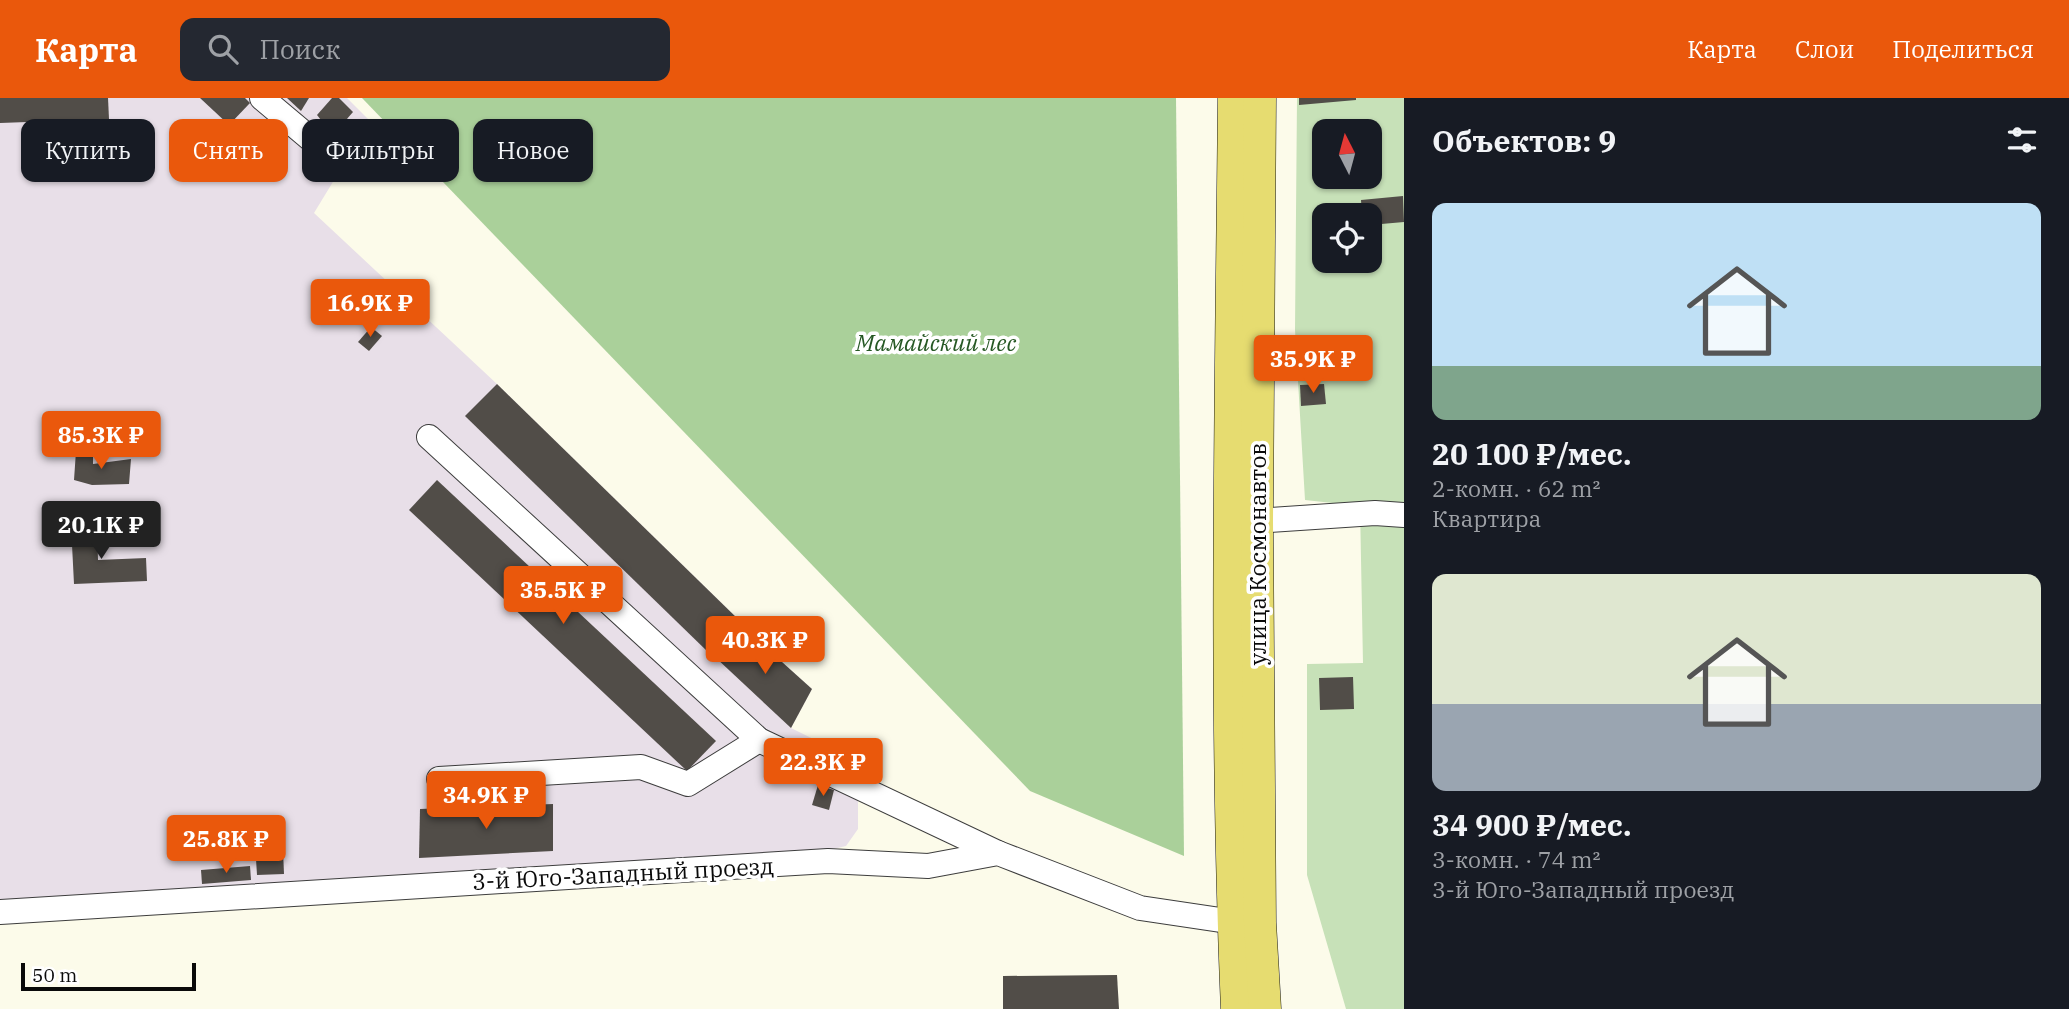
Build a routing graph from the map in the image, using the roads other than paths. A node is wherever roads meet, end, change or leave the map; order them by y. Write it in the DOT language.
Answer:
graph roads {
  1 [pos="262,98"];
  2 [pos="1234,98"];
  3 [pos="1260,98"];
  4 [pos="302,132"];
  5 [pos="429,437"];
  6 [pos="1404,515"];
  7 [pos="1243,522"];
  8 [pos="759,740"];
  9 [pos="439,779"];
  10 [pos="998,853"];
  11 [pos="0,912"];
  12 [pos="1234,922"];
  13 [pos="1237,1009"];
  14 [pos="1265,1009"];
  1 -- 4 [label="street"];
  2 -- 7 [label="main road, улица Космонавтов"];
  3 -- 7 [label="main road, улица Космонавтов"];
  5 -- 8 [label="street"];
  6 -- 7 [label="street"];
  7 -- 12 [label="main road, улица Космонавтов"];
  7 -- 14 [label="main road, улица Космонавтов"];
  8 -- 9 [label="street"];
  8 -- 10 [label="street"];
  10 -- 11 [label="street, 3-й Юго-Западный проезд"];
  10 -- 12 [label="street"];
  12 -- 13 [label="main road, улица Космонавтов"];
}
